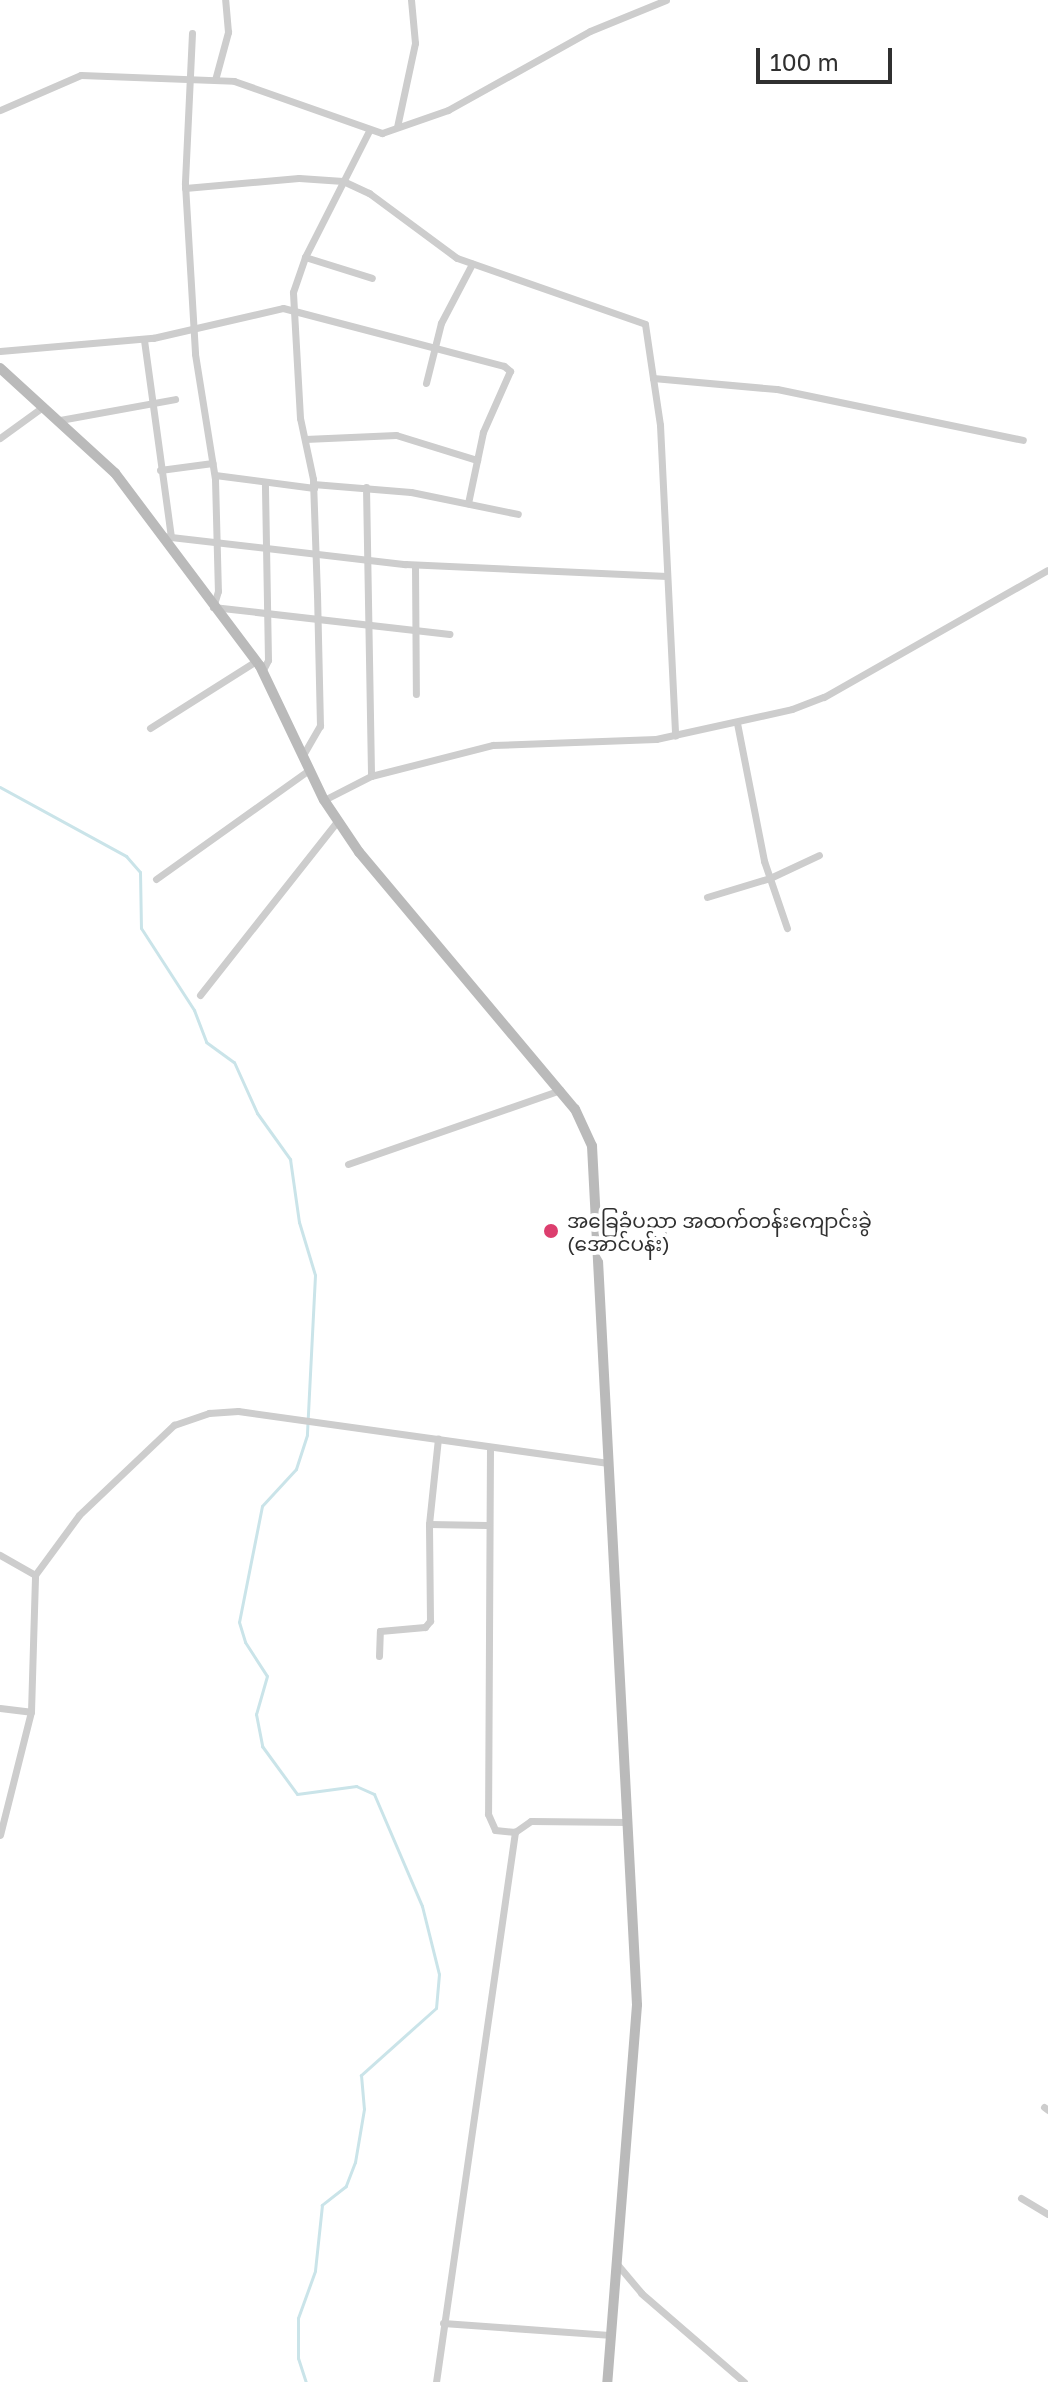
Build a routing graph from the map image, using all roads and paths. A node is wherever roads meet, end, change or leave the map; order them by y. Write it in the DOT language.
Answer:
graph roads {
  1 [pos="225,0"];
  2 [pos="411,0"];
  3 [pos="666,0"];
  4 [pos="192,33"];
  5 [pos="189,79"];
  6 [pos="215,80"];
  7 [pos="0,110"];
  8 [pos="397,127"];
  9 [pos="369,131"];
  10 [pos="343,181"];
  11 [pos="185,188"];
  12 [pos="305,257"];
  13 [pos="472,264"];
  14 [pos="372,278"];
  15 [pos="292,309"];
  16 [pos="193,329"];
  17 [pos="144,340"];
  18 [pos="432,348"];
  19 [pos="0,351"];
  20 [pos="0,368"];
  21 [pos="653,378"];
  22 [pos="426,383"];
  23 [pos="175,399"];
  24 [pos="151,403"];
  25 [pos="44,406"];
  26 [pos="60,420"];
  27 [pos="0,438"];
  28 [pos="305,439"];
  29 [pos="1023,440"];
  30 [pos="477,460"];
  31 [pos="213,463"];
  32 [pos="160,470"];
  33 [pos="215,475"];
  34 [pos="265,482"];
  35 [pos="314,486"];
  36 [pos="366,487"];
  37 [pos="468,503"];
  38 [pos="518,514"];
  39 [pos="166,537"];
  40 [pos="218,542"];
  41 [pos="266,548"];
  42 [pos="316,556"];
  43 [pos="365,560"];
  44 [pos="415,565"];
  45 [pos="1048,570"];
  46 [pos="667,576"];
  47 [pos="213,607"];
  48 [pos="267,613"];
  49 [pos="317,623"];
  50 [pos="366,628"];
  51 [pos="416,632"];
  52 [pos="449,634"];
  53 [pos="259,665"];
  54 [pos="416,694"];
  55 [pos="737,723"];
  56 [pos="150,728"];
  57 [pos="675,736"];
  58 [pos="303,755"];
  59 [pos="310,769"];
  60 [pos="371,776"];
  61 [pos="324,800"];
  62 [pos="338,820"];
  63 [pos="819,855"];
  64 [pos="770,878"];
  65 [pos="156,879"];
  66 [pos="707,897"];
  67 [pos="787,928"];
  68 [pos="200,995"];
  69 [pos="560,1090"];
  70 [pos="348,1164"];
  71 [pos="438,1438"];
  72 [pos="490,1447"];
  73 [pos="606,1463"];
  74 [pos="429,1524"];
  75 [pos="487,1525"];
  76 [pos="0,1555"];
  77 [pos="35,1575"];
  78 [pos="379,1656"];
  79 [pos="0,1708"];
  80 [pos="31,1712"];
  81 [pos="3,1813"];
  82 [pos="628,1822"];
  83 [pos="515,1832"];
  84 [pos="0,1835"];
  85 [pos="1021,2198"];
  86 [pos="1048,2214"];
  87 [pos="614,2260"];
  88 [pos="443,2323"];
  89 [pos="609,2335"];
  90 [pos="436,2382"];
  91 [pos="607,2382"];
  92 [pos="744,2382"];
  1 -- 6 [label="street"];
  2 -- 8 [label="street"];
  3 -- 8 [label="street"];
  4 -- 5 [label="street"];
  5 -- 6 [label="street"];
  5 -- 7 [label="street"];
  5 -- 11 [label="street"];
  6 -- 9 [label="street"];
  8 -- 9 [label="street"];
  9 -- 10 [label="street"];
  10 -- 11 [label="street"];
  10 -- 12 [label="street"];
  10 -- 13 [label="street"];
  11 -- 16 [label="street"];
  12 -- 14 [label="street"];
  12 -- 15 [label="street"];
  13 -- 18 [label="street"];
  13 -- 21 [label="street"];
  15 -- 16 [label="street"];
  15 -- 18 [label="street"];
  15 -- 28 [label="street"];
  16 -- 17 [label="street"];
  16 -- 31 [label="street"];
  17 -- 19 [label="street"];
  17 -- 24 [label="street"];
  18 -- 22 [label="street"];
  18 -- 30 [label="street"];
  20 -- 25 [label="main road"];
  21 -- 29 [label="street"];
  21 -- 46 [label="street"];
  23 -- 24 [label="street"];
  24 -- 26 [label="street"];
  24 -- 32 [label="street"];
  25 -- 26 [label="main road"];
  25 -- 27 [label="street"];
  26 -- 39 [label="main road"];
  28 -- 30 [label="street"];
  28 -- 35 [label="street"];
  30 -- 37 [label="street"];
  31 -- 32 [label="street"];
  31 -- 33 [label="street"];
  32 -- 39 [label="street"];
  33 -- 34 [label="street"];
  33 -- 40 [label="street"];
  34 -- 35 [label="street"];
  34 -- 41 [label="street"];
  35 -- 36 [label="street"];
  35 -- 42 [label="street"];
  36 -- 37 [label="street"];
  36 -- 43 [label="street"];
  37 -- 38 [label="street"];
  39 -- 40 [label="street"];
  39 -- 47 [label="main road"];
  40 -- 41 [label="street"];
  40 -- 47 [label="street"];
  41 -- 42 [label="street"];
  41 -- 48 [label="street"];
  42 -- 43 [label="street"];
  42 -- 49 [label="street"];
  43 -- 44 [label="street"];
  43 -- 50 [label="street"];
  44 -- 46 [label="street"];
  44 -- 51 [label="street"];
  45 -- 55 [label="street"];
  46 -- 57 [label="street"];
  47 -- 48 [label="street"];
  47 -- 53 [label="main road"];
  48 -- 49 [label="street"];
  48 -- 53 [label="street"];
  49 -- 50 [label="street"];
  49 -- 58 [label="street"];
  50 -- 51 [label="street"];
  50 -- 60 [label="street"];
  51 -- 52 [label="street"];
  51 -- 54 [label="street"];
  53 -- 56 [label="street"];
  53 -- 58 [label="main road"];
  55 -- 57 [label="street"];
  55 -- 64 [label="street"];
  57 -- 60 [label="street"];
  58 -- 59 [label="main road"];
  59 -- 61 [label="main road"];
  59 -- 65 [label="street"];
  60 -- 61 [label="street"];
  61 -- 62 [label="main road"];
  62 -- 68 [label="street"];
  62 -- 69 [label="main road"];
  63 -- 64 [label="street"];
  64 -- 66 [label="street"];
  64 -- 67 [label="street"];
  69 -- 70 [label="street"];
  69 -- 73 [label="main road"];
  71 -- 72 [label="street"];
  71 -- 74 [label="street"];
  71 -- 77 [label="street"];
  72 -- 73 [label="street"];
  72 -- 75 [label="street"];
  73 -- 82 [label="main road"];
  74 -- 75 [label="street"];
  74 -- 78 [label="street"];
  75 -- 83 [label="street"];
  76 -- 77 [label="street"];
  77 -- 80 [label="street"];
  79 -- 80 [label="street"];
  80 -- 81 [label="street"];
  81 -- 84 [label="street"];
  82 -- 83 [label="street"];
  82 -- 87 [label="main road"];
  83 -- 88 [label="street"];
  85 -- 86 [label="street"];
  87 -- 89 [label="main road"];
  87 -- 92 [label="street"];
  88 -- 89 [label="street"];
  88 -- 90 [label="street"];
  89 -- 91 [label="main road"];
}
